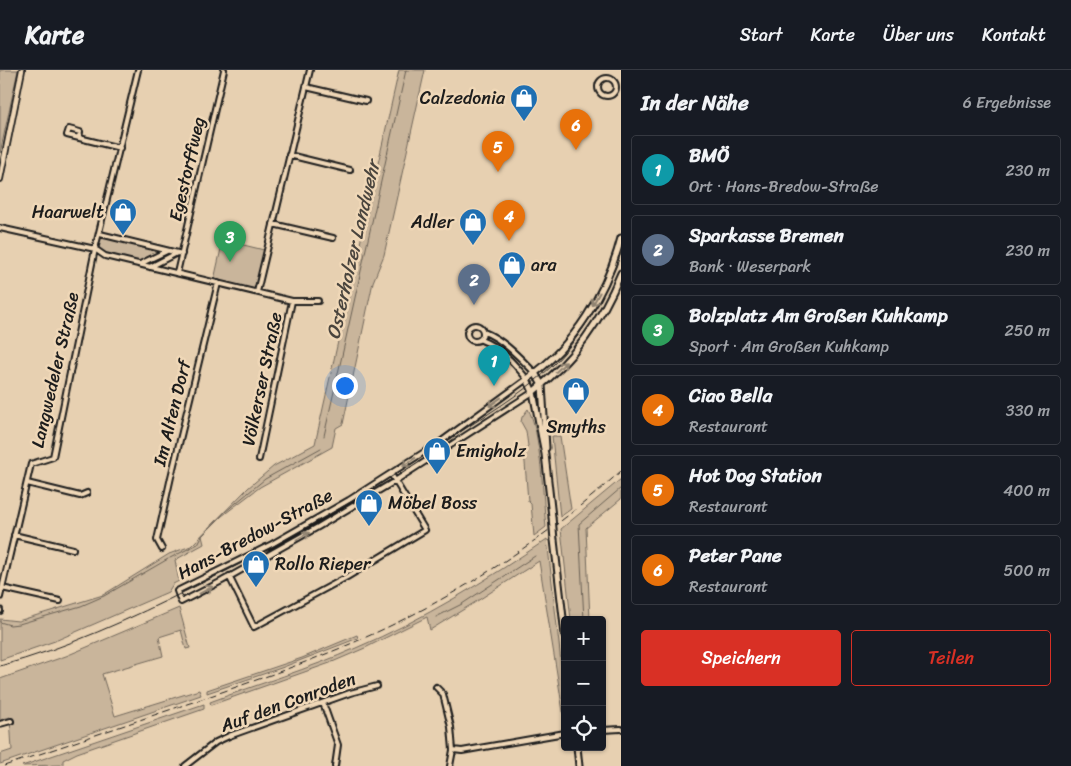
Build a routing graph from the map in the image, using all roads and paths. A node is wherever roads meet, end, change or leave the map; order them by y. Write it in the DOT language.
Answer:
graph roads {
  1 [pos="22,70"];
  2 [pos="138,70"];
  3 [pos="224,70"];
  4 [pos="310,70"];
  5 [pos="615,83"];
  6 [pos="621,83"];
  7 [pos="306,87"];
  8 [pos="621,88"];
  9 [pos="615,89"];
  10 [pos="366,101"];
  11 [pos="79,138"];
  12 [pos="120,148"];
  13 [pos="289,155"];
  14 [pos="350,170"];
  15 [pos="0,179"];
  16 [pos="273,224"];
  17 [pos="0,228"];
  18 [pos="100,234"];
  19 [pos="333,238"];
  20 [pos="621,238"];
  21 [pos="95,249"];
  22 [pos="167,251"];
  23 [pos="179,254"];
  24 [pos="139,264"];
  25 [pos="150,267"];
  26 [pos="177,273"];
  27 [pos="621,273"];
  28 [pos="218,284"];
  29 [pos="257,292"];
  30 [pos="292,301"];
  31 [pos="318,301"];
  32 [pos="484,332"];
  33 [pos="481,340"];
  34 [pos="535,373"];
  35 [pos="527,379"];
  36 [pos="542,385"];
  37 [pos="533,392"];
  38 [pos="545,454"];
  39 [pos="259,459"];
  40 [pos="391,474"];
  41 [pos="395,481"];
  42 [pos="27,483"];
  43 [pos="86,493"];
  44 [pos="14,535"];
  45 [pos="73,549"];
  46 [pos="162,549"];
  47 [pos="229,576"];
  48 [pos="2,588"];
  49 [pos="0,597"];
  50 [pos="60,601"];
  51 [pos="563,616"];
  52 [pos="377,686"];
  53 [pos="436,687"];
  54 [pos="324,703"];
  55 [pos="11,720"];
  56 [pos="0,724"];
  57 [pos="621,729"];
  58 [pos="606,730"];
  59 [pos="561,735"];
  60 [pos="453,750"];
  61 [pos="577,751"];
  62 [pos="185,766"];
  63 [pos="335,766"];
  64 [pos="450,766"];
  65 [pos="579,766"];
  1 -- 15 [label="street"];
  2 -- 12 [label="street"];
  3 -- 23 [label="street, Egestorffweg"];
  4 -- 7 [label="street"];
  5 -- 6 [label="street"];
  5 -- 9 [label="street"];
  5 -- 9 [label="street"];
  7 -- 10 [label="street"];
  7 -- 13 [label="street"];
  8 -- 9 [label="street"];
  11 -- 12 [label="street"];
  12 -- 18 [label="street"];
  13 -- 14 [label="street"];
  13 -- 16 [label="street"];
  16 -- 19 [label="street"];
  16 -- 29 [label="street"];
  17 -- 21 [label="street"];
  18 -- 21 [label="street"];
  18 -- 22 [label="street"];
  20 -- 34 [label="main road, Hans-Bredow-Straße, one-way"];
  21 -- 24 [label="street"];
  21 -- 42 [label="street, Langwedeler Straße"];
  22 -- 23 [label="street"];
  22 -- 24 [label="street"];
  23 -- 25 [label="street"];
  23 -- 26 [label="street, Egestorffweg"];
  24 -- 25 [label="street"];
  25 -- 26 [label="street"];
  26 -- 28 [label="street"];
  36 -- 27 [label="main road, Hans-Bredow-Straße, one-way"];
  28 -- 29 [label="street"];
  28 -- 46 [label="street, Im Alten Dorf"];
  29 -- 30 [label="street"];
  30 -- 31 [label="street, Völkerser Straße"];
  30 -- 39 [label="street, Völkerser Straße"];
  32 -- 33 [label="street"];
  32 -- 33 [label="street"];
  32 -- 34 [label="street"];
  33 -- 35 [label="street"];
  34 -- 35 [label="main road, Hans-Bredow-Straße"];
  34 -- 36 [label="main road"];
  35 -- 37 [label="main road"];
  35 -- 40 [label="street, Hans-Bredow-Straße, one-way"];
  36 -- 37 [label="main road, Hans-Bredow-Straße"];
  36 -- 38 [label="main road"];
  37 -- 38 [label="main road"];
  37 -- 41 [label="street, Hans-Bredow-Straße"];
  38 -- 51 [label="main road, bridge"];
  40 -- 41 [label="street"];
  40 -- 47 [label="street, Hans-Bredow-Straße, one-way"];
  47 -- 41 [label="street, Hans-Bredow-Straße, one-way"];
  41 -- 47 [label="street"];
  42 -- 43 [label="street"];
  42 -- 44 [label="street, Langwedeler Straße"];
  44 -- 45 [label="street"];
  44 -- 48 [label="street, Langwedeler Straße"];
  48 -- 49 [label="street, Langwedeler Straße"];
  48 -- 50 [label="street"];
  52 -- 54 [label="street, Auf den Conroden"];
  53 -- 60 [label="street"];
  54 -- 62 [label="street, Auf den Conroden"];
  54 -- 63 [label="street"];
  55 -- 56 [label="street"];
  57 -- 58 [label="street"];
  59 -- 60 [label="street"];
  60 -- 64 [label="street"];
  61 -- 65 [label="main road"];
}
